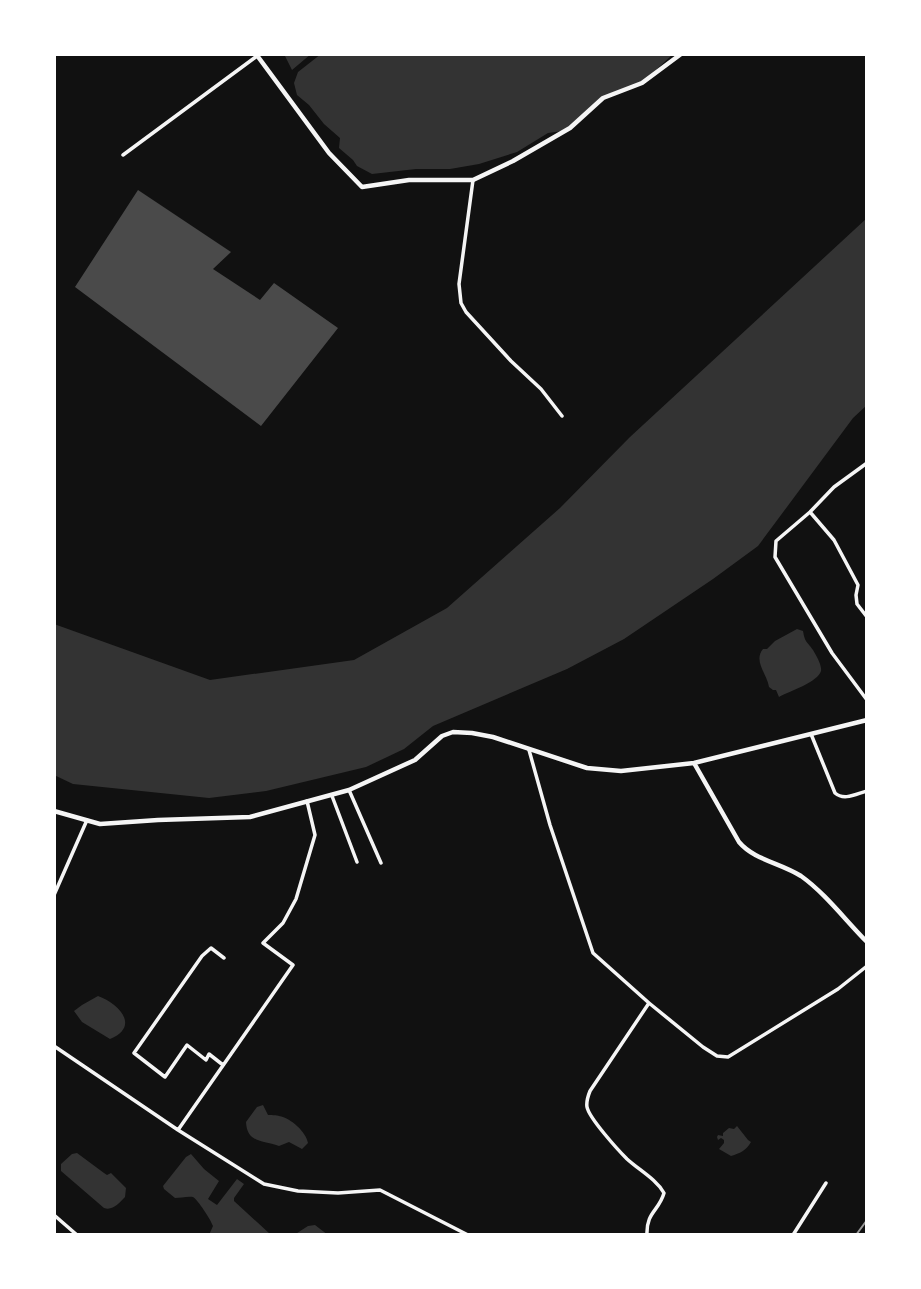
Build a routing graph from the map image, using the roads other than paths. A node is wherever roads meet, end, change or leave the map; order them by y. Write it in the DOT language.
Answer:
graph roads {
  1 [pos="681,54"];
  2 [pos="257,55"];
  3 [pos="123,155"];
  4 [pos="473,180"];
  5 [pos="562,416"];
  6 [pos="867,463"];
  7 [pos="810,512"];
  8 [pos="867,617"];
  9 [pos="867,700"];
  10 [pos="867,720"];
  11 [pos="811,734"];
  12 [pos="529,750"];
  13 [pos="694,763"];
  14 [pos="349,790"];
  15 [pos="867,791"];
  16 [pos="332,796"];
  17 [pos="307,801"];
  18 [pos="54,811"];
  19 [pos="87,820"];
  20 [pos="358,862"];
  21 [pos="381,863"];
  22 [pos="54,895"];
  23 [pos="867,942"];
  24 [pos="224,958"];
  25 [pos="867,966"];
  26 [pos="649,1003"];
  27 [pos="54,1046"];
  28 [pos="223,1065"];
  29 [pos="178,1130"];
  30 [pos="826,1184"];
  31 [pos="54,1214"];
  32 [pos="77,1235"];
  33 [pos="468,1235"];
  34 [pos="647,1235"];
  35 [pos="793,1235"];
  1 -- 4 [label="main road"];
  2 -- 3 [label="street"];
  2 -- 4 [label="main road"];
  4 -- 5 [label="street"];
  6 -- 7 [label="street"];
  7 -- 8 [label="street"];
  7 -- 9 [label="street"];
  10 -- 11 [label="main road"];
  11 -- 13 [label="main road"];
  11 -- 15 [label="street"];
  12 -- 13 [label="main road"];
  12 -- 14 [label="main road"];
  12 -- 26 [label="street"];
  13 -- 23 [label="main road"];
  14 -- 16 [label="main road"];
  14 -- 21 [label="street"];
  16 -- 17 [label="main road"];
  16 -- 20 [label="street"];
  17 -- 19 [label="main road"];
  17 -- 28 [label="street"];
  18 -- 19 [label="main road"];
  19 -- 22 [label="street"];
  24 -- 28 [label="street"];
  25 -- 26 [label="street"];
  26 -- 34 [label="street"];
  27 -- 29 [label="street"];
  28 -- 29 [label="street"];
  29 -- 33 [label="street"];
  30 -- 35 [label="street"];
  31 -- 32 [label="street"];
}
